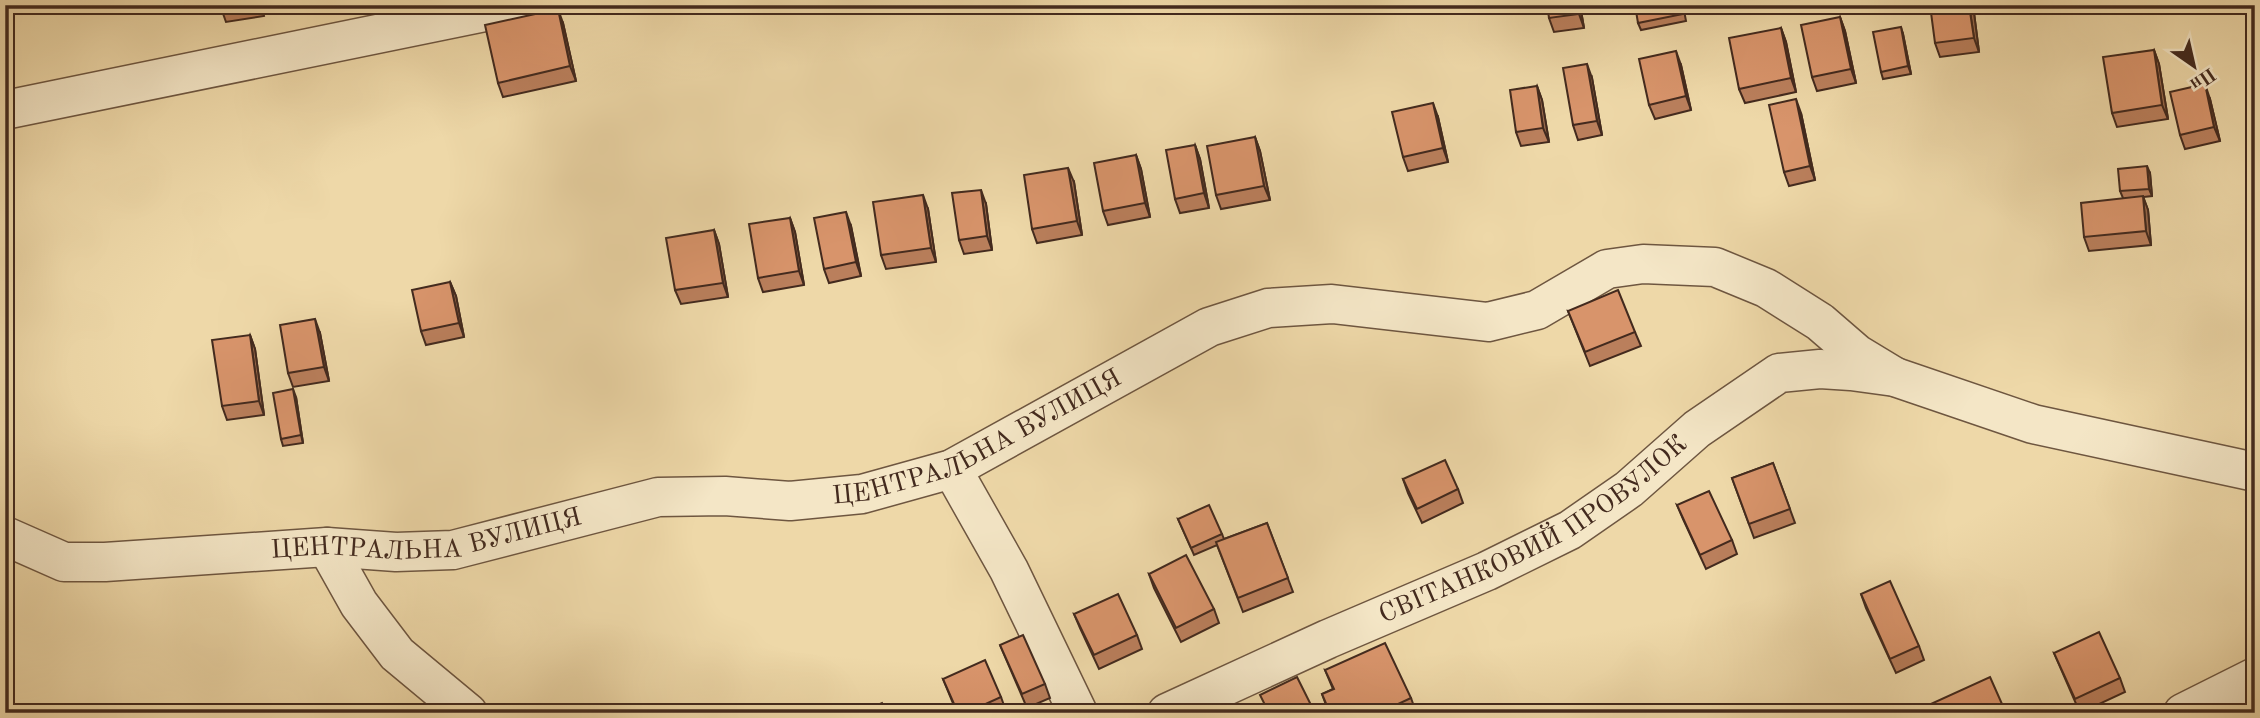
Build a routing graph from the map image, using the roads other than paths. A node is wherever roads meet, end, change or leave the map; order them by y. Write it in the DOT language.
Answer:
graph roads {
  1 [pos="519,5"];
  2 [pos="5,110"];
  3 [pos="1895,377"];
  4 [pos="952,468"];
  5 [pos="2255,472"];
  6 [pos="5,536"];
  7 [pos="327,547"];
  8 [pos="2255,677"];
  9 [pos="468,713"];
  10 [pos="1078,713"];
  11 [pos="1167,713"];
  12 [pos="2183,713"];
  1 -- 2 [label="street"];
  3 -- 4 [label="street, ЦЕНТРАЛЬНА ВУЛИЦЯ"];
  3 -- 5 [label="street"];
  3 -- 11 [label="street, СВІТАНКОВИЙ ПРОВУЛОК"];
  4 -- 7 [label="street, ЦЕНТРАЛЬНА ВУЛИЦЯ"];
  4 -- 10 [label="street"];
  6 -- 7 [label="street, ЦЕНТРАЛЬНА ВУЛИЦЯ"];
  7 -- 9 [label="street"];
  8 -- 12 [label="street"];
}
